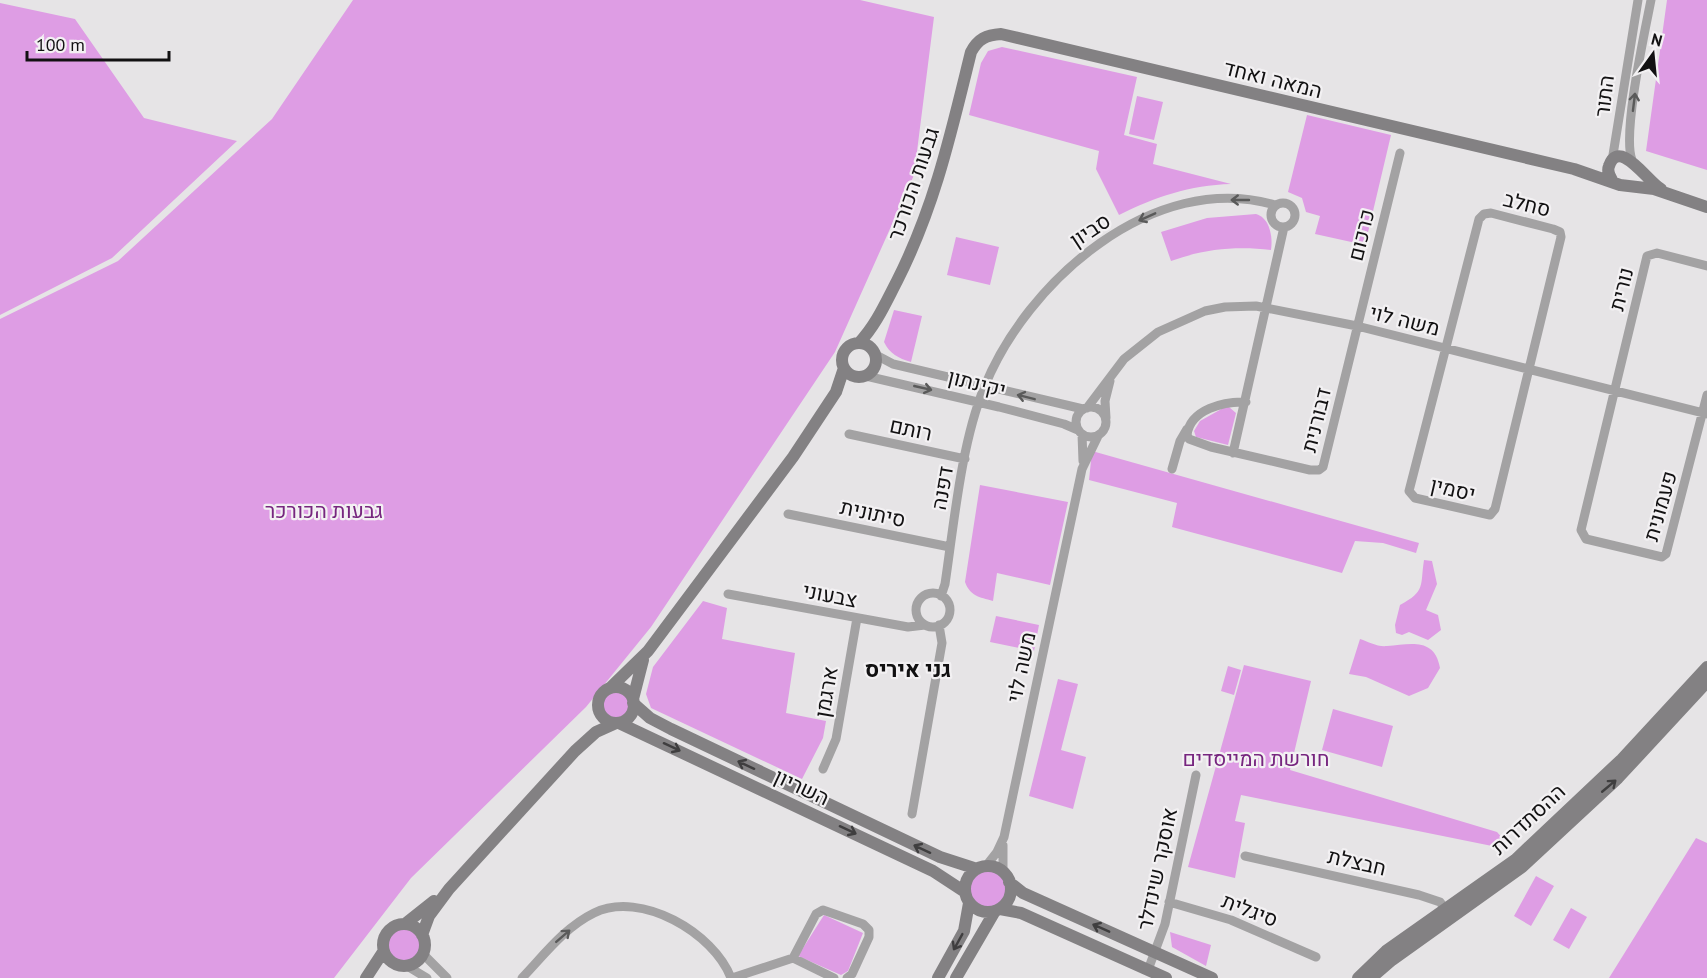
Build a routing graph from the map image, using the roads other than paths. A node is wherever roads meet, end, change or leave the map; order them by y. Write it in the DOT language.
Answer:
graph roads {
  1 [pos="1638,0"];
  2 [pos="1651,0"];
  3 [pos="971,52"];
  4 [pos="1400,153"];
  5 [pos="1611,163"];
  6 [pos="1634,163"];
  7 [pos="1574,169"];
  8 [pos="1611,180"];
  9 [pos="1625,185"];
  10 [pos="1681,198"];
  11 [pos="1275,205"];
  12 [pos="1707,207"];
  13 [pos="1284,227"];
  14 [pos="1707,266"];
  15 [pos="1268,307"];
  16 [pos="876,323"];
  17 [pos="1357,326"];
  18 [pos="859,343"];
  19 [pos="1447,350"];
  20 [pos="875,353"];
  21 [pos="844,368"];
  22 [pos="1529,370"];
  23 [pos="1112,375"];
  24 [pos="860,376"];
  25 [pos="984,386"];
  26 [pos="1615,391"];
  27 [pos="836,392"];
  28 [pos="1707,395"];
  29 [pos="979,402"];
  30 [pos="1246,402"];
  31 [pos="1085,408"];
  32 [pos="1705,413"];
  33 [pos="1106,420"];
  34 [pos="1190,426"];
  35 [pos="1080,432"];
  36 [pos="849,434"];
  37 [pos="1098,436"];
  38 [pos="1233,453"];
  39 [pos="965,459"];
  40 [pos="1172,469"];
  41 [pos="1082,470"];
  42 [pos="788,514"];
  43 [pos="950,547"];
  44 [pos="728,594"];
  45 [pos="941,596"];
  46 [pos="857,618"];
  47 [pos="925,625"];
  48 [pos="939,625"];
  49 [pos="648,651"];
  50 [pos="1707,668"];
  51 [pos="1707,682"];
  52 [pos="610,688"];
  53 [pos="633,701"];
  54 [pos="598,702"];
  55 [pos="617,723"];
  56 [pos="574,751"];
  57 [pos="823,770"];
  58 [pos="1196,775"];
  59 [pos="912,814"];
  60 [pos="1004,837"];
  61 [pos="1245,856"];
  62 [pos="982,868"];
  63 [pos="1006,877"];
  64 [pos="448,889"];
  65 [pos="967,897"];
  66 [pos="1169,902"];
  67 [pos="997,910"];
  68 [pos="1449,914"];
  69 [pos="405,924"];
  70 [pos="422,935"];
  71 [pos="383,952"];
  72 [pos="1156,952"];
  73 [pos="423,954"];
  74 [pos="1316,957"];
  75 [pos="793,958"];
  76 [pos="393,964"];
  77 [pos="407,966"];
  78 [pos="1148,970"];
  79 [pos="366,978"];
  80 [pos="371,978"];
  81 [pos="427,978"];
  82 [pos="447,978"];
  83 [pos="522,978"];
  84 [pos="732,978"];
  85 [pos="834,978"];
  86 [pos="847,978"];
  87 [pos="938,978"];
  88 [pos="956,978"];
  89 [pos="1166,978"];
  90 [pos="1212,978"];
  91 [pos="1358,978"];
  92 [pos="1371,978"];
  1 -- 5 [label="street, התור"];
  6 -- 2 [label="street, התור, one-way"];
  3 -- 7 [label="street, המאה ואחד"];
  3 -- 16 [label="street, גבעות הכורכר"];
  4 -- 17 [label="street, כרכום"];
  5 -- 6 [label="street"];
  5 -- 7 [label="street, המאה ואחד"];
  5 -- 8 [label="street"];
  6 -- 9 [label="street"];
  6 -- 10 [label="street"];
  7 -- 8 [label="street, המאה ואחד"];
  8 -- 9 [label="street"];
  9 -- 10 [label="street"];
  10 -- 12 [label="street"];
  11 -- 13 [label="street"];
  11 -- 13 [label="street"];
  11 -- 25 [label="street, סביון, one-way"];
  13 -- 15 [label="street"];
  14 -- 26 [label="street, נורית"];
  15 -- 17 [label="street, משה לוי"];
  15 -- 23 [label="street, משה לוי"];
  15 -- 30 [label="street"];
  16 -- 18 [label="street, גבעות הכורכר"];
  16 -- 20 [label="street, גבעות הכורכר"];
  17 -- 19 [label="street, משה לוי"];
  17 -- 38 [label="street, דבורנית"];
  18 -- 20 [label="street"];
  18 -- 21 [label="street"];
  19 -- 22 [label="street, משה לוי"];
  19 -- 22 [label="street, סחלב"];
  19 -- 22 [label="street, יסמין"];
  20 -- 24 [label="street"];
  20 -- 25 [label="street, יקינתון"];
  21 -- 24 [label="street"];
  21 -- 27 [label="street"];
  22 -- 26 [label="street, משה לוי"];
  23 -- 31 [label="street, משה לוי"];
  23 -- 33 [label="street, משה לוי"];
  24 -- 27 [label="street"];
  24 -- 29 [label="street, יקינתון, one-way"];
  25 -- 29 [label="street, דפנה"];
  31 -- 25 [label="street, יקינתון, one-way"];
  26 -- 32 [label="street, משה לוי"];
  26 -- 32 [label="street, פעמונית"];
  27 -- 49 [label="street"];
  28 -- 32 [label="street"];
  29 -- 35 [label="street, יקינתון"];
  29 -- 39 [label="street, דפנה"];
  30 -- 34 [label="street"];
  30 -- 38 [label="street"];
  31 -- 33 [label="street"];
  31 -- 35 [label="street"];
  33 -- 37 [label="street"];
  34 -- 38 [label="street, דבורנית"];
  34 -- 40 [label="street"];
  35 -- 37 [label="street"];
  35 -- 41 [label="street, משה לוי"];
  36 -- 39 [label="street, רותם"];
  37 -- 41 [label="street, משה לוי"];
  39 -- 43 [label="street, דפנה"];
  41 -- 60 [label="street, משה לוי"];
  42 -- 43 [label="street, סיתונית"];
  43 -- 45 [label="street, דפנה"];
  44 -- 46 [label="street, צבעוני"];
  45 -- 47 [label="street"];
  45 -- 48 [label="street"];
  46 -- 47 [label="street, צבעוני"];
  46 -- 57 [label="street, ארגמן"];
  47 -- 48 [label="street"];
  48 -- 59 [label="street"];
  49 -- 52 [label="street"];
  49 -- 53 [label="street"];
  50 -- 68 [label="street, ההסתדרות"];
  68 -- 51 [label="street, ההסתדרות, one-way"];
  52 -- 53 [label="street"];
  52 -- 54 [label="street"];
  53 -- 55 [label="street"];
  62 -- 53 [label="street, השריון, one-way"];
  54 -- 55 [label="street"];
  54 -- 56 [label="street"];
  55 -- 56 [label="street"];
  55 -- 65 [label="street, השריון, one-way"];
  56 -- 64 [label="street"];
  58 -- 66 [label="street, אוסקר שינדלר"];
  60 -- 62 [label="street, משה לוי"];
  60 -- 63 [label="street, משה לוי"];
  61 -- 68 [label="street, חבצלת"];
  62 -- 63 [label="street"];
  62 -- 65 [label="street"];
  63 -- 67 [label="street"];
  72 -- 63 [label="street, one-way"];
  64 -- 69 [label="street"];
  64 -- 70 [label="street"];
  65 -- 67 [label="street"];
  65 -- 87 [label="street, one-way"];
  66 -- 72 [label="street, אוסקר שינדלר"];
  66 -- 74 [label="street, סיגלית"];
  67 -- 78 [label="street"];
  67 -- 88 [label="street"];
  68 -- 91 [label="street, ההסתדרות"];
  68 -- 92 [label="street, ההסתדרות"];
  69 -- 70 [label="street"];
  69 -- 71 [label="street"];
  70 -- 73 [label="street"];
  71 -- 76 [label="street"];
  71 -- 79 [label="street"];
  72 -- 78 [label="street, אוסקר שינדלר"];
  72 -- 90 [label="street"];
  73 -- 77 [label="street"];
  73 -- 82 [label="street"];
  75 -- 84 [label="street"];
  75 -- 85 [label="street"];
  75 -- 86 [label="street"];
  76 -- 77 [label="street"];
  76 -- 80 [label="street"];
  77 -- 81 [label="street"];
  78 -- 89 [label="street"];
  83 -- 84 [label="street, one-way"];
}
